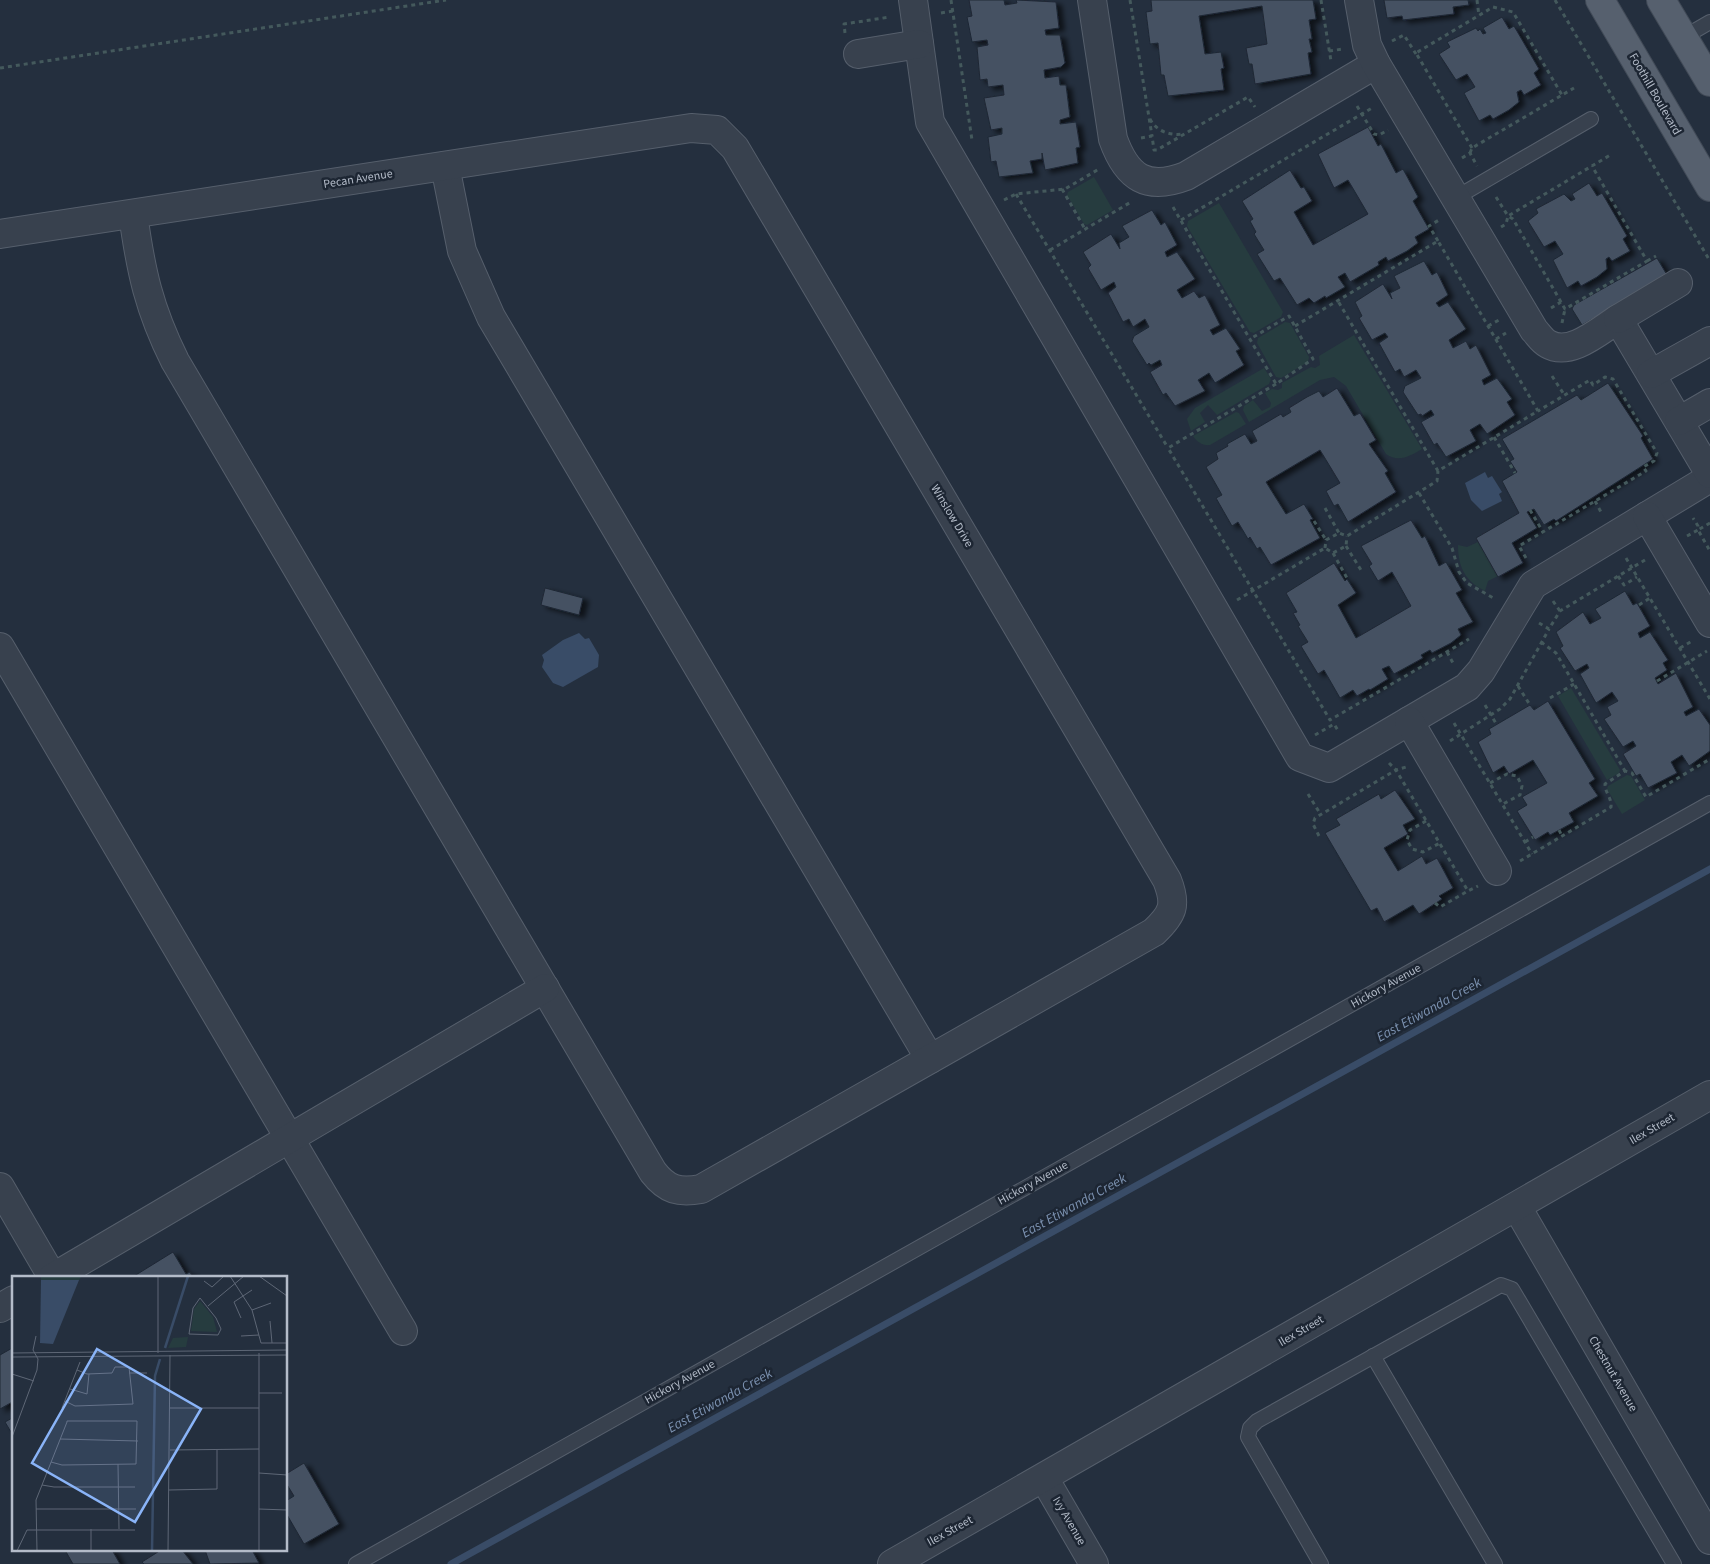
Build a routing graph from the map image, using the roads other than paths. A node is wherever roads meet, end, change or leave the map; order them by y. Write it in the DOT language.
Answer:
graph roads {
  1 [pos="1092,0"];
  2 [pos="1359,0"];
  3 [pos="1600,0"];
  4 [pos="1662,0"];
  5 [pos="906,8"];
  6 [pos="1710,22"];
  7 [pos="1684,37"];
  8 [pos="919,44"];
  9 [pos="852,46"];
  10 [pos="1376,64"];
  11 [pos="1710,82"];
  12 [pos="1591,119"];
  13 [pos="717,130"];
  14 [pos="445,166"];
  15 [pos="1710,187"];
  16 [pos="1456,197"];
  17 [pos="133,214"];
  18 [pos="0,234"];
  19 [pos="1678,283"];
  20 [pos="1618,319"];
  21 [pos="1710,341"];
  22 [pos="1710,358"];
  23 [pos="1655,381"];
  24 [pos="1710,403"];
  25 [pos="1679,421"];
  26 [pos="1710,476"];
  27 [pos="1647,516"];
  28 [pos="1705,630"];
  29 [pos="0,647"];
  30 [pos="1409,721"];
  31 [pos="1710,803"];
  32 [pos="1499,872"];
  33 [pos="545,988"];
  34 [pos="930,1059"];
  35 [pos="1709,1099"];
  36 [pos="289,1138"];
  37 [pos="0,1187"];
  38 [pos="1517,1208"];
  39 [pos="52,1276"];
  40 [pos="56,1276"];
  41 [pos="12,1301"];
  42 [pos="0,1308"];
  43 [pos="404,1331"];
  44 [pos="1373,1356"];
  45 [pos="1044,1478"];
  46 [pos="1710,1540"];
  47 [pos="356,1564"];
  48 [pos="892,1564"];
  49 [pos="1094,1564"];
  50 [pos="1321,1564"];
  51 [pos="1495,1564"];
  52 [pos="1674,1564"];
  1 -- 10 [label="street"];
  2 -- 10 [label="street"];
  3 -- 15 [label="main road, Foothill Boulevard"];
  4 -- 7 [label="main road"];
  5 -- 8 [label="street"];
  6 -- 7 [label="lane"];
  7 -- 11 [label="main road"];
  8 -- 9 [label="street"];
  8 -- 30 [label="street"];
  10 -- 16 [label="street"];
  12 -- 16 [label="lane"];
  13 -- 14 [label="street, Pecan Avenue"];
  13 -- 34 [label="street, Winslow Drive"];
  14 -- 17 [label="street, Pecan Avenue"];
  14 -- 34 [label="street"];
  16 -- 20 [label="street"];
  17 -- 18 [label="street, Pecan Avenue"];
  17 -- 33 [label="street"];
  19 -- 20 [label="street"];
  20 -- 23 [label="street"];
  21 -- 23 [label="street"];
  22 -- 23 [label="street"];
  23 -- 25 [label="street"];
  24 -- 25 [label="street"];
  25 -- 26 [label="street"];
  26 -- 27 [label="street"];
  27 -- 28 [label="street"];
  27 -- 30 [label="street"];
  29 -- 36 [label="street"];
  30 -- 32 [label="street"];
  31 -- 47 [label="lane, Hickory Avenue"];
  33 -- 34 [label="street"];
  33 -- 36 [label="street"];
  35 -- 38 [label="street, Ilex Street"];
  36 -- 40 [label="street"];
  36 -- 43 [label="street"];
  37 -- 39 [label="street"];
  38 -- 45 [label="street, Ilex Street"];
  38 -- 46 [label="street, Chestnut Avenue"];
  41 -- 42 [label="street"];
  44 -- 50 [label="lane"];
  44 -- 51 [label="lane"];
  44 -- 52 [label="lane"];
  45 -- 48 [label="street, Ilex Street"];
  45 -- 49 [label="street, Ivy Avenue"];
}
